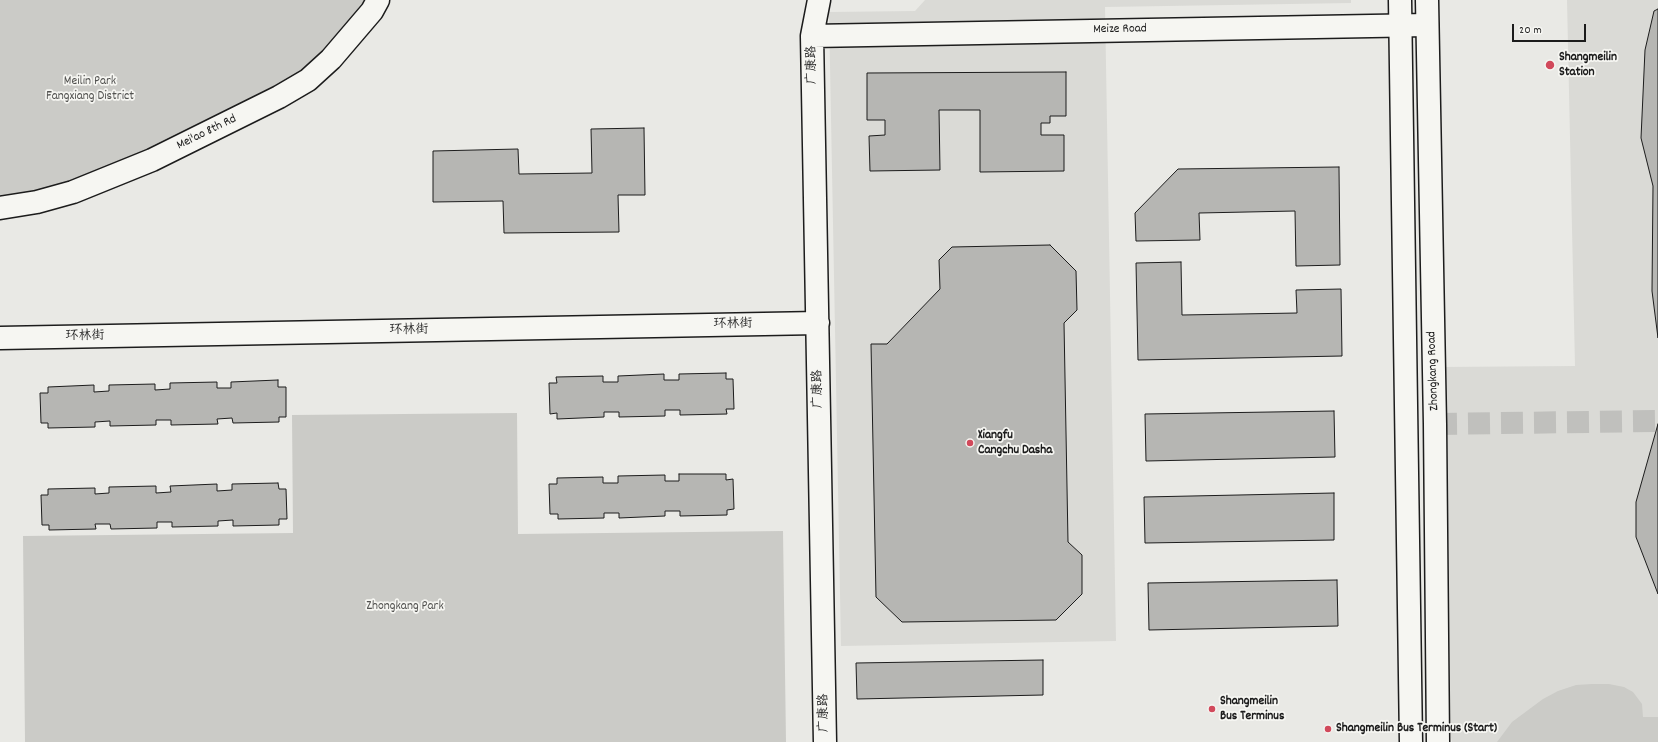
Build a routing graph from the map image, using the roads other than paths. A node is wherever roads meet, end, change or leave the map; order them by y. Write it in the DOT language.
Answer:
graph roads {
  1 [pos="378,0"];
  2 [pos="819,0"];
  3 [pos="1400,0"];
  4 [pos="1427,0"];
  5 [pos="1427,24"];
  6 [pos="1401,25"];
  7 [pos="812,36"];
  8 [pos="0,208"];
  9 [pos="818,323"];
  10 [pos="0,338"];
  11 [pos="1409,737"];
  12 [pos="1439,737"];
  13 [pos="825,742"];
  1 -- 8 [label="street, Mei'ao 8th Rd"];
  2 -- 7 [label="street, 广康路"];
  3 -- 6 [label="street, Zhongkang Road"];
  4 -- 5 [label="street, Zhongkang Road"];
  5 -- 6 [label="street, Meize Road"];
  5 -- 12 [label="street, Zhongkang Road"];
  6 -- 7 [label="street, Meize Road"];
  6 -- 11 [label="street, Zhongkang Road"];
  7 -- 9 [label="street, 广康路"];
  9 -- 10 [label="street, 环林街"];
  9 -- 13 [label="street, 广康路"];
}
